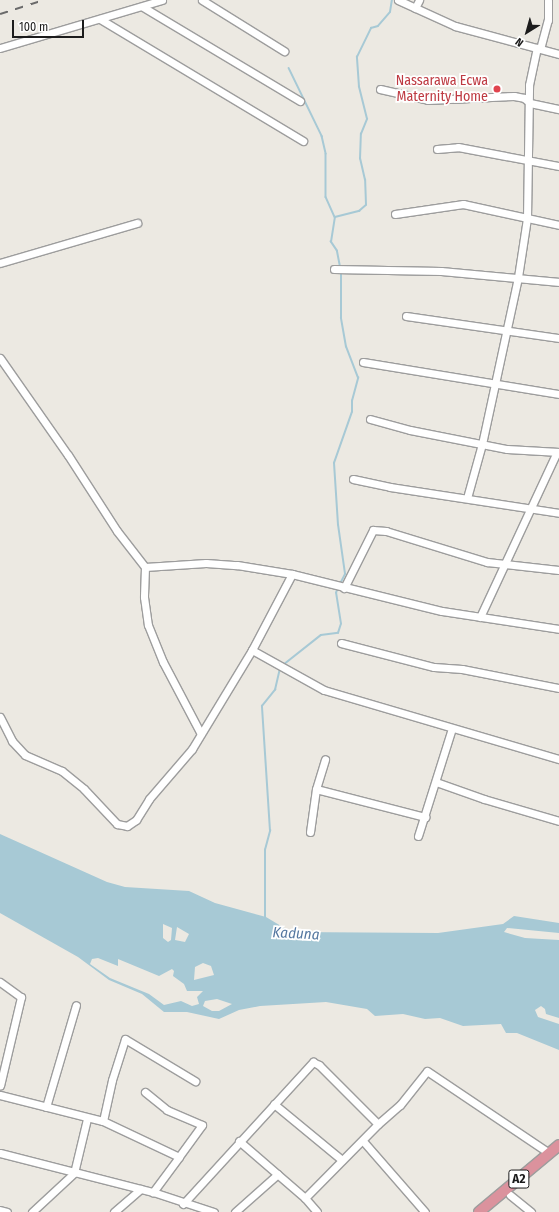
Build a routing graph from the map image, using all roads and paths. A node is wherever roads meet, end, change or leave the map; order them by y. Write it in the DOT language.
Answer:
graph roads {
  1 [pos="162,0"];
  2 [pos="202,0"];
  3 [pos="398,0"];
  4 [pos="419,0"];
  5 [pos="548,0"];
  6 [pos="143,7"];
  7 [pos="415,8"];
  8 [pos="100,19"];
  9 [pos="0,48"];
  10 [pos="539,49"];
  11 [pos="284,51"];
  12 [pos="559,54"];
  13 [pos="380,89"];
  14 [pos="300,101"];
  15 [pos="530,103"];
  16 [pos="559,109"];
  17 [pos="303,141"];
  18 [pos="437,149"];
  19 [pos="528,160"];
  20 [pos="559,166"];
  21 [pos="395,214"];
  22 [pos="527,218"];
  23 [pos="137,223"];
  24 [pos="559,225"];
  25 [pos="0,263"];
  26 [pos="334,269"];
  27 [pos="518,277"];
  28 [pos="559,282"];
  29 [pos="406,316"];
  30 [pos="506,331"];
  31 [pos="559,338"];
  32 [pos="0,358"];
  33 [pos="363,362"];
  34 [pos="495,385"];
  35 [pos="559,394"];
  36 [pos="370,419"];
  37 [pos="482,444"];
  38 [pos="558,452"];
  39 [pos="353,479"];
  40 [pos="467,498"];
  41 [pos="532,509"];
  42 [pos="559,513"];
  43 [pos="504,564"];
  44 [pos="145,567"];
  45 [pos="559,570"];
  46 [pos="292,574"];
  47 [pos="344,588"];
  48 [pos="480,617"];
  49 [pos="559,629"];
  50 [pos="341,643"];
  51 [pos="252,650"];
  52 [pos="559,688"];
  53 [pos="0,717"];
  54 [pos="452,728"];
  55 [pos="201,734"];
  56 [pos="326,759"];
  57 [pos="559,759"];
  58 [pos="436,782"];
  59 [pos="316,789"];
  60 [pos="425,817"];
  61 [pos="559,821"];
  62 [pos="310,832"];
  63 [pos="418,836"];
  64 [pos="0,982"];
  65 [pos="76,1005"];
  66 [pos="195,1080"];
  67 [pos="0,1086"];
  68 [pos="145,1092"];
  69 [pos="0,1095"];
  70 [pos="274,1104"];
  71 [pos="46,1108"];
  72 [pos="88,1119"];
  73 [pos="103,1121"];
  74 [pos="378,1124"];
  75 [pos="364,1141"];
  76 [pos="239,1142"];
  77 [pos="559,1145"];
  78 [pos="0,1153"];
  79 [pos="554,1154"];
  80 [pos="179,1157"];
  81 [pos="342,1160"];
  82 [pos="74,1173"];
  83 [pos="278,1174"];
  84 [pos="140,1189"];
  85 [pos="153,1192"];
  86 [pos="510,1195"];
  87 [pos="305,1198"];
  88 [pos="183,1204"];
  89 [pos="0,1210"];
  90 [pos="198,1210"];
  91 [pos="7,1212"];
  92 [pos="32,1212"];
  93 [pos="114,1212"];
  94 [pos="214,1212"];
  95 [pos="236,1212"];
  96 [pos="317,1212"];
  97 [pos="425,1212"];
  98 [pos="479,1212"];
  99 [pos="489,1212"];
  100 [pos="531,1212"];
  1 -- 6 [label="street"];
  2 -- 11 [label="street"];
  3 -- 7 [label="street"];
  4 -- 7 [label="street"];
  5 -- 10 [label="street"];
  6 -- 8 [label="street"];
  6 -- 14 [label="street"];
  7 -- 10 [label="street"];
  8 -- 9 [label="street"];
  8 -- 17 [label="street"];
  10 -- 12 [label="street"];
  10 -- 15 [label="street"];
  13 -- 15 [label="street"];
  15 -- 16 [label="street"];
  15 -- 19 [label="street"];
  18 -- 19 [label="street"];
  19 -- 20 [label="street"];
  19 -- 22 [label="street"];
  21 -- 22 [label="street"];
  22 -- 24 [label="street"];
  22 -- 27 [label="street"];
  23 -- 25 [label="street"];
  26 -- 27 [label="street"];
  27 -- 28 [label="street"];
  27 -- 30 [label="street"];
  29 -- 30 [label="street"];
  30 -- 31 [label="street"];
  30 -- 34 [label="street"];
  32 -- 44 [label="street"];
  33 -- 34 [label="street"];
  34 -- 35 [label="street"];
  34 -- 37 [label="street"];
  36 -- 37 [label="street"];
  37 -- 38 [label="street"];
  37 -- 40 [label="street"];
  38 -- 41 [label="street"];
  39 -- 40 [label="street"];
  40 -- 41 [label="street"];
  41 -- 42 [label="street"];
  41 -- 43 [label="street"];
  43 -- 45 [label="street"];
  43 -- 47 [label="street"];
  43 -- 48 [label="street"];
  44 -- 46 [label="street"];
  44 -- 55 [label="street"];
  46 -- 47 [label="street"];
  46 -- 51 [label="street"];
  47 -- 48 [label="street"];
  48 -- 49 [label="street"];
  50 -- 52 [label="street"];
  51 -- 54 [label="street"];
  51 -- 55 [label="street"];
  53 -- 55 [label="street"];
  54 -- 57 [label="street"];
  54 -- 58 [label="street"];
  56 -- 59 [label="street"];
  58 -- 60 [label="street"];
  58 -- 61 [label="street"];
  59 -- 60 [label="street"];
  59 -- 62 [label="street"];
  60 -- 63 [label="street"];
  64 -- 67 [label="street"];
  65 -- 71 [label="street"];
  66 -- 73 [label="street"];
  68 -- 80 [label="street"];
  69 -- 71 [label="street"];
  70 -- 74 [label="street"];
  70 -- 76 [label="street"];
  70 -- 81 [label="street"];
  71 -- 72 [label="street"];
  72 -- 73 [label="street"];
  72 -- 82 [label="street"];
  73 -- 80 [label="street"];
  74 -- 75 [label="street"];
  74 -- 79 [label="street"];
  75 -- 81 [label="street"];
  75 -- 97 [label="street"];
  76 -- 83 [label="street"];
  76 -- 88 [label="street"];
  77 -- 79 [label="highway, A2"];
  78 -- 82 [label="street"];
  79 -- 86 [label="highway, A2"];
  79 -- 98 [label="highway, A2"];
  80 -- 85 [label="street"];
  81 -- 87 [label="street"];
  82 -- 84 [label="street"];
  82 -- 92 [label="street"];
  83 -- 87 [label="street"];
  83 -- 95 [label="street"];
  84 -- 85 [label="street"];
  84 -- 93 [label="street"];
  85 -- 88 [label="street"];
  86 -- 99 [label="highway, A2"];
  86 -- 100 [label="street"];
  87 -- 96 [label="street"];
  88 -- 90 [label="street"];
  89 -- 91 [label="street"];
  90 -- 94 [label="street"];
}
